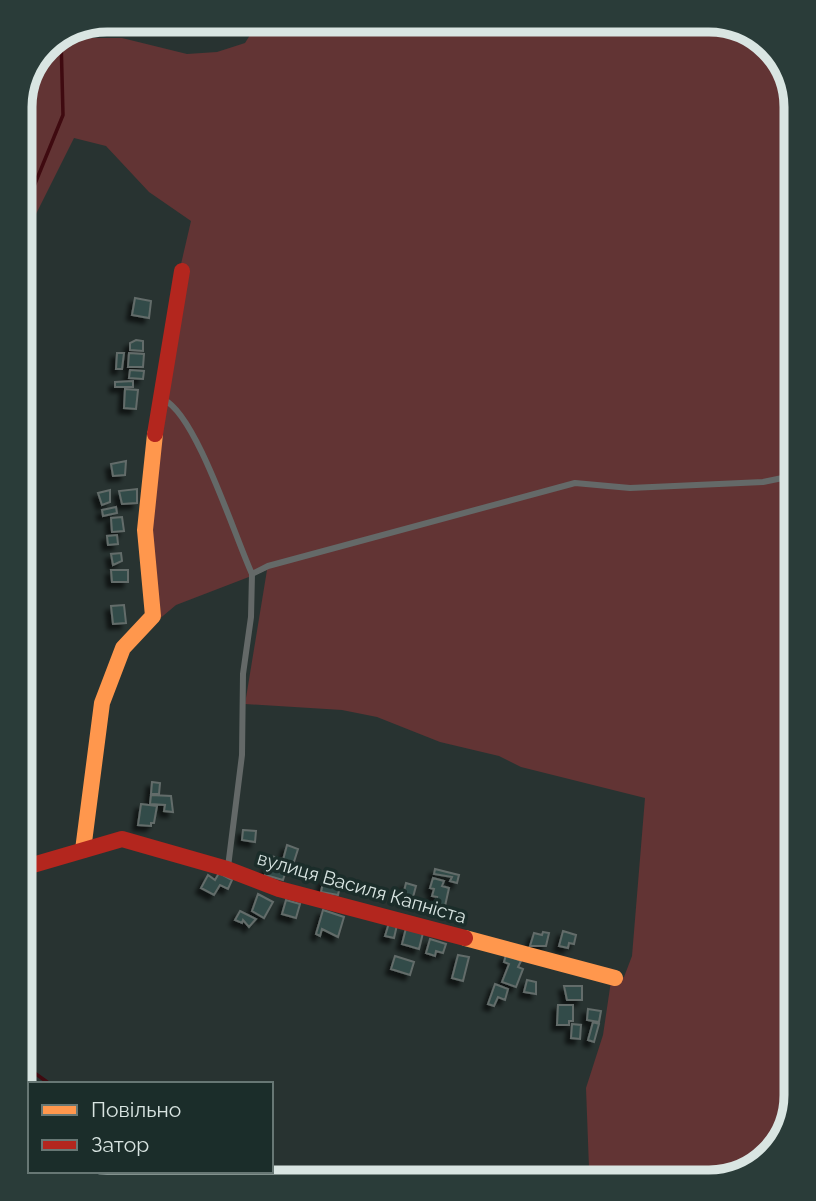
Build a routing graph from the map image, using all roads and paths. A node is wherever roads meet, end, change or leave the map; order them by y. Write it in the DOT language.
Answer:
graph roads {
  1 [pos="182,271"];
  2 [pos="162,400"];
  3 [pos="784,478"];
  4 [pos="252,574"];
  5 [pos="83,850"];
  6 [pos="32,865"];
  7 [pos="227,869"];
  8 [pos="615,978"];
  1 -- 2 [label="street"];
  2 -- 4 [label="lane"];
  2 -- 5 [label="street"];
  3 -- 4 [label="lane"];
  4 -- 7 [label="lane"];
  5 -- 6 [label="street, вулиця Василя Капніста"];
  5 -- 7 [label="street, вулиця Василя Капніста"];
  7 -- 8 [label="street, вулиця Василя Капніста"];
}
